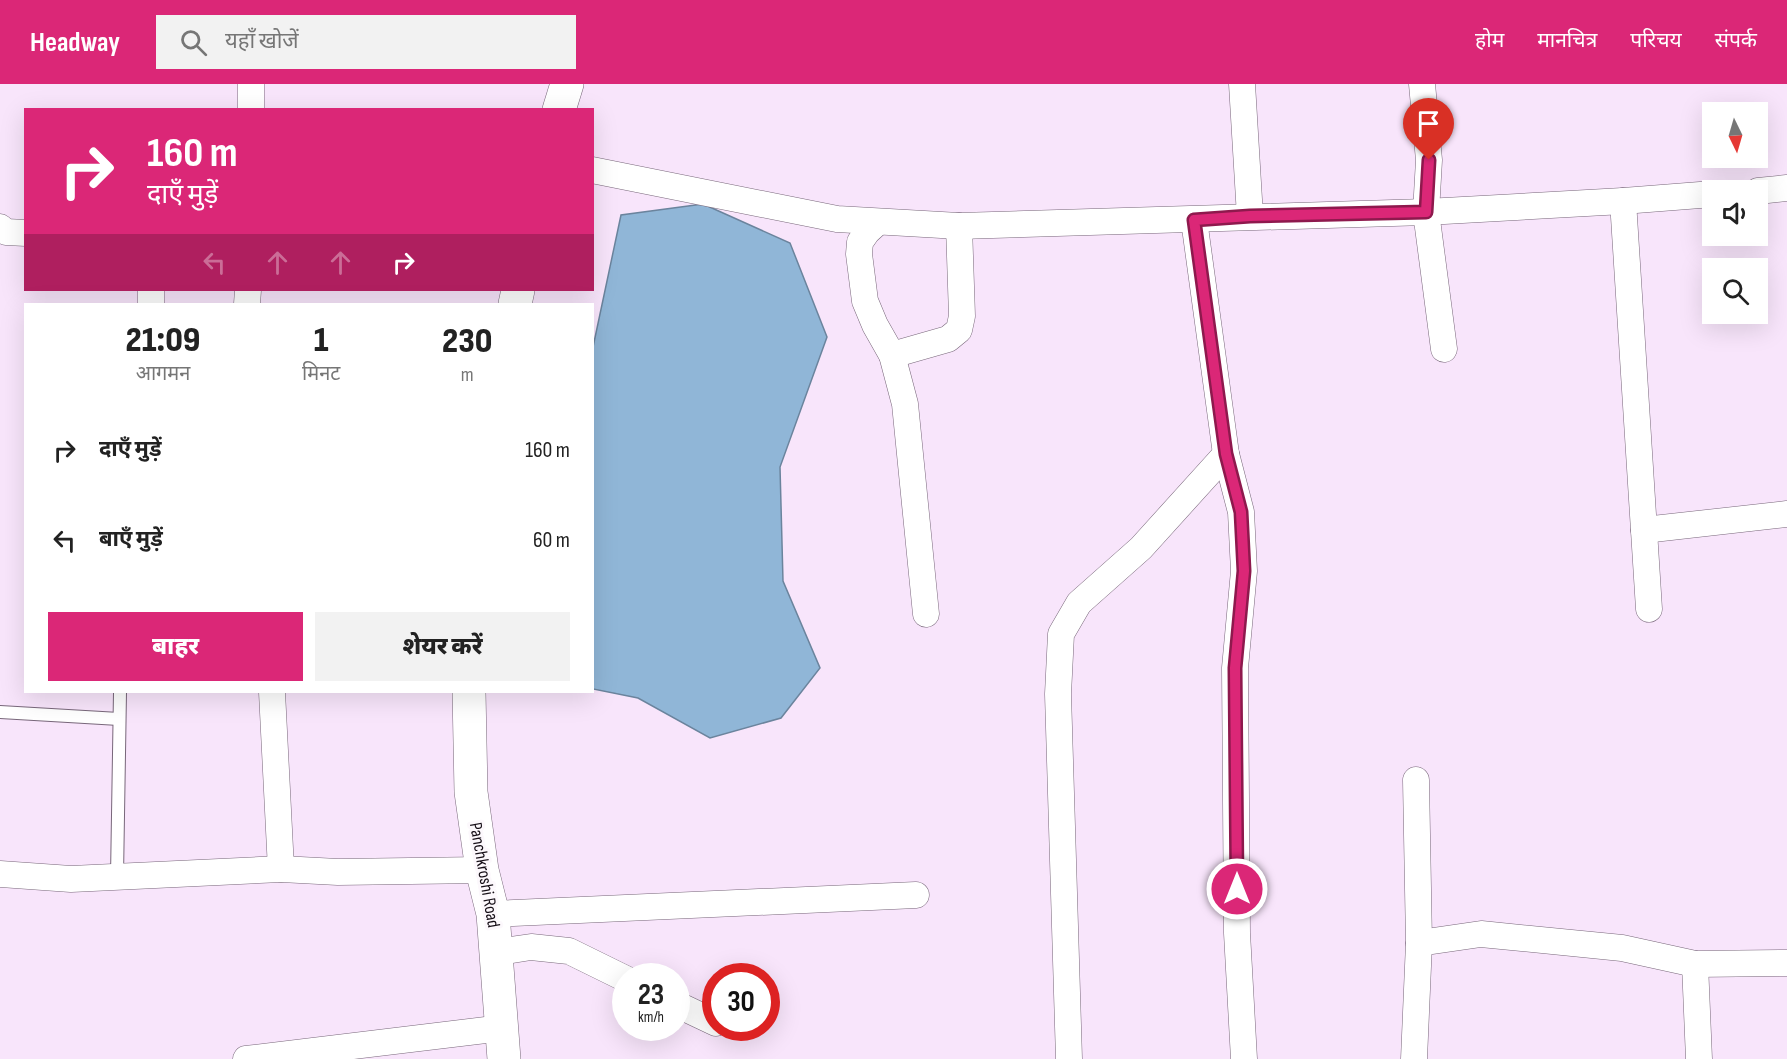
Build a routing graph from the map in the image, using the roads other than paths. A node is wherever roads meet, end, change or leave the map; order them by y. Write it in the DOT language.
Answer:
graph roads {
  1 [pos="251,84"];
  2 [pos="567,84"];
  3 [pos="1242,84"];
  4 [pos="1422,84"];
  5 [pos="251,108"];
  6 [pos="560,108"];
  7 [pos="594,170"];
  8 [pos="1787,188"];
  9 [pos="1768,189"];
  10 [pos="1702,195"];
  11 [pos="1623,201"];
  12 [pos="1426,212"];
  13 [pos="1250,216"];
  14 [pos="1194,220"];
  15 [pos="878,222"];
  16 [pos="959,226"];
  17 [pos="0,227"];
  18 [pos="24,233"];
  19 [pos="1444,349"];
  20 [pos="892,355"];
  21 [pos="1226,454"];
  22 [pos="1787,514"];
  23 [pos="1644,530"];
  24 [pos="1649,609"];
  25 [pos="926,614"];
  26 [pos="120,693"];
  27 [pos="272,693"];
  28 [pos="470,693"];
  29 [pos="0,712"];
  30 [pos="119,719"];
  31 [pos="1416,780"];
  32 [pos="281,869"];
  33 [pos="482,870"];
  34 [pos="0,874"];
  35 [pos="117,877"];
  36 [pos="916,895"];
  37 [pos="494,914"];
  38 [pos="1419,943"];
  39 [pos="498,952"];
  40 [pos="1787,963"];
  41 [pos="1695,964"];
  42 [pos="612,972"];
  43 [pos="503,1043"];
  44 [pos="246,1059"];
  45 [pos="1069,1059"];
  46 [pos="1244,1059"];
  47 [pos="1414,1059"];
  48 [pos="1699,1059"];
  1 -- 5 [label="street"];
  2 -- 6 [label="street"];
  3 -- 13 [label="street"];
  4 -- 12 [label="street"];
  7 -- 15 [label="street"];
  8 -- 9 [label="street"];
  10 -- 11 [label="street"];
  11 -- 12 [label="street"];
  11 -- 23 [label="street"];
  12 -- 13 [label="street"];
  12 -- 19 [label="street"];
  13 -- 14 [label="street"];
  14 -- 16 [label="street"];
  14 -- 21 [label="street"];
  15 -- 16 [label="street"];
  15 -- 20 [label="street"];
  16 -- 20 [label="street"];
  17 -- 18 [label="street"];
  20 -- 25 [label="street"];
  21 -- 45 [label="street"];
  21 -- 46 [label="street"];
  22 -- 23 [label="street"];
  23 -- 24 [label="street"];
  26 -- 30 [label="lane"];
  27 -- 32 [label="street"];
  28 -- 33 [label="street, Panchkroshi Road"];
  29 -- 30 [label="lane"];
  30 -- 35 [label="lane"];
  31 -- 38 [label="street"];
  32 -- 33 [label="street"];
  32 -- 35 [label="street"];
  33 -- 37 [label="street, Panchkroshi Road"];
  34 -- 35 [label="street"];
  36 -- 37 [label="street"];
  37 -- 39 [label="street, Panchkroshi Road"];
  38 -- 41 [label="street"];
  38 -- 47 [label="street"];
  39 -- 42 [label="street"];
  39 -- 43 [label="street, Panchkroshi Road"];
  40 -- 41 [label="street"];
  41 -- 48 [label="street"];
  43 -- 44 [label="street"];
}
